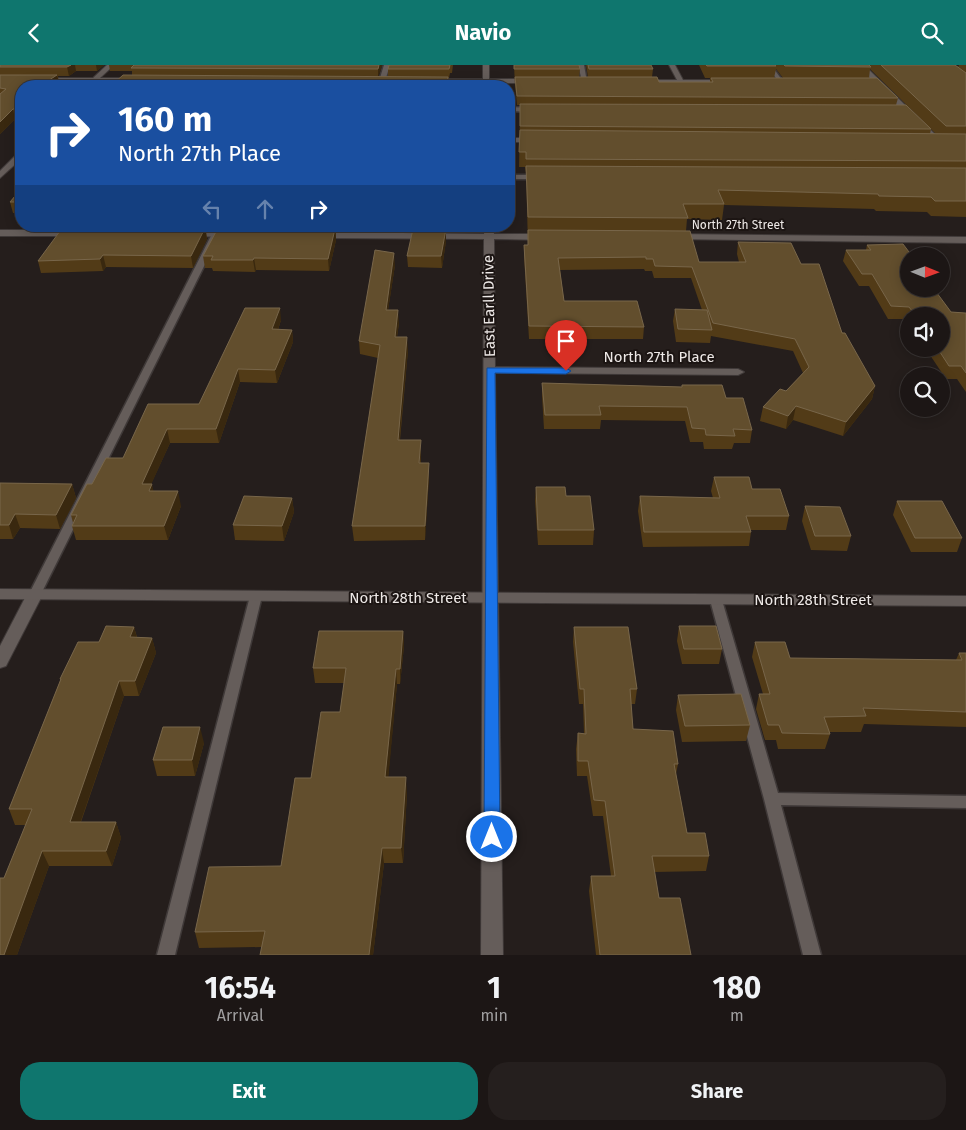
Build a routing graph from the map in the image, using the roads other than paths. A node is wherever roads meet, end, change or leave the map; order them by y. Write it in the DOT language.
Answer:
graph roads {
  1 [pos="111,65"];
  2 [pos="386,65"];
  3 [pos="486,65"];
  4 [pos="581,65"];
  5 [pos="672,65"];
  6 [pos="768,65"];
  7 [pos="860,65"];
  8 [pos="28,80"];
  9 [pos="95,80"];
  10 [pos="144,80"];
  11 [pos="382,80"];
  12 [pos="486,80"];
  13 [pos="536,81"];
  14 [pos="575,81"];
  15 [pos="585,81"];
  16 [pos="594,81"];
  17 [pos="515,82"];
  18 [pos="633,82"];
  19 [pos="680,82"];
  20 [pos="736,82"];
  21 [pos="774,83"];
  22 [pos="783,83"];
  23 [pos="793,83"];
  24 [pos="869,83"];
  25 [pos="878,83"];
  26 [pos="515,109"];
  27 [pos="542,109"];
  28 [pos="895,111"];
  29 [pos="907,111"];
  30 [pos="515,140"];
  31 [pos="549,140"];
  32 [pos="928,143"];
  33 [pos="15,161"];
  34 [pos="0,176"];
  35 [pos="515,177"];
  36 [pos="548,177"];
  37 [pos="198,232"];
  38 [pos="217,232"];
  39 [pos="229,232"];
  40 [pos="443,232"];
  41 [pos="489,232"];
  42 [pos="500,232"];
  43 [pos="0,233"];
  44 [pos="89,233"];
  45 [pos="177,234"];
  46 [pos="246,235"];
  47 [pos="304,235"];
  48 [pos="558,237"];
  49 [pos="668,237"];
  50 [pos="965,242"];
  51 [pos="490,370"];
  52 [pos="738,372"];
  53 [pos="0,594"];
  54 [pos="35,594"];
  55 [pos="256,596"];
  56 [pos="491,598"];
  57 [pos="716,600"];
  58 [pos="966,601"];
  59 [pos="0,662"];
  60 [pos="772,799"];
  61 [pos="966,801"];
  62 [pos="166,955"];
  63 [pos="492,955"];
  64 [pos="812,955"];
  1 -- 9 [label="street"];
  2 -- 11 [label="lane"];
  3 -- 12 [label="street"];
  4 -- 15 [label="lane"];
  5 -- 19 [label="street"];
  6 -- 22 [label="lane"];
  7 -- 25 [label="street"];
  8 -- 9 [label="street"];
  9 -- 10 [label="street"];
  13 -- 17 [label="street"];
  14 -- 15 [label="street"];
  15 -- 16 [label="street"];
  18 -- 19 [label="street"];
  19 -- 20 [label="street"];
  21 -- 22 [label="street"];
  22 -- 23 [label="street"];
  24 -- 25 [label="street"];
  25 -- 29 [label="street"];
  26 -- 27 [label="lane"];
  28 -- 29 [label="lane"];
  29 -- 32 [label="street"];
  30 -- 31 [label="street"];
  33 -- 34 [label="street"];
  35 -- 36 [label="lane"];
  37 -- 45 [label="street"];
  38 -- 54 [label="lane"];
  39 -- 46 [label="street"];
  40 -- 47 [label="street"];
  41 -- 51 [label="street, East Earll Drive"];
  42 -- 48 [label="street"];
  43 -- 44 [label="street"];
  49 -- 50 [label="street, North 27th Street"];
  51 -- 52 [label="street, North 27th Place"];
  51 -- 56 [label="street, East Earll Drive"];
  53 -- 54 [label="street, North 28th Street"];
  54 -- 55 [label="street, North 28th Street"];
  54 -- 59 [label="street"];
  55 -- 56 [label="street, North 28th Street"];
  55 -- 62 [label="lane"];
  56 -- 57 [label="street, North 28th Street"];
  56 -- 63 [label="street, East Earll Drive"];
  57 -- 58 [label="street, North 28th Street"];
  57 -- 60 [label="lane"];
  60 -- 61 [label="lane"];
  60 -- 64 [label="lane"];
}
